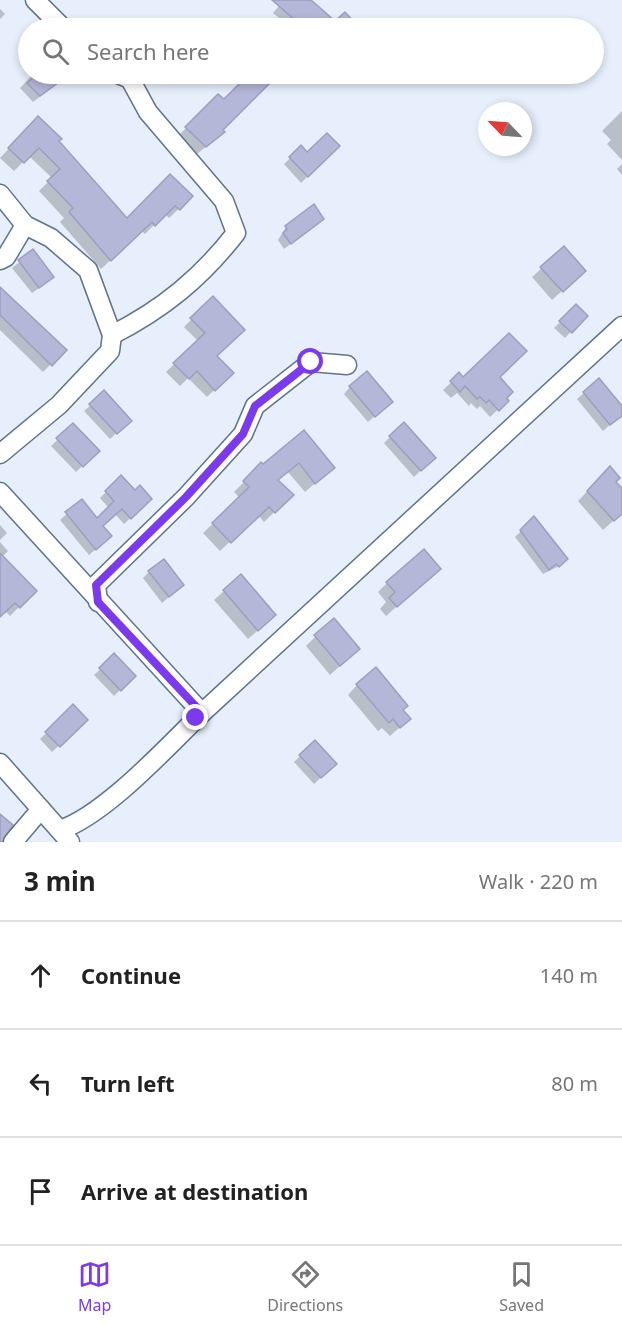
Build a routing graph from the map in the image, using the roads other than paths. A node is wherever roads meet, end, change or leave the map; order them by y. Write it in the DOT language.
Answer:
graph roads {
  1 [pos="35,0"];
  2 [pos="53,18"];
  3 [pos="133,84"];
  4 [pos="0,194"];
  5 [pos="25,225"];
  6 [pos="0,260"];
  7 [pos="622,326"];
  8 [pos="112,335"];
  9 [pos="347,365"];
  10 [pos="0,454"];
  11 [pos="0,492"];
  12 [pos="98,602"];
  13 [pos="202,713"];
  14 [pos="0,764"];
  15 [pos="41,809"];
  16 [pos="65,836"];
  17 [pos="13,842"];
  1 -- 2 [label="street"];
  3 -- 8 [label="street"];
  4 -- 5 [label="street"];
  5 -- 6 [label="street"];
  5 -- 8 [label="street"];
  7 -- 13 [label="street"];
  8 -- 10 [label="street"];
  9 -- 12 [label="street"];
  11 -- 12 [label="street"];
  12 -- 13 [label="street"];
  13 -- 16 [label="street"];
  14 -- 15 [label="street"];
  15 -- 16 [label="street"];
  15 -- 17 [label="street"];
}
